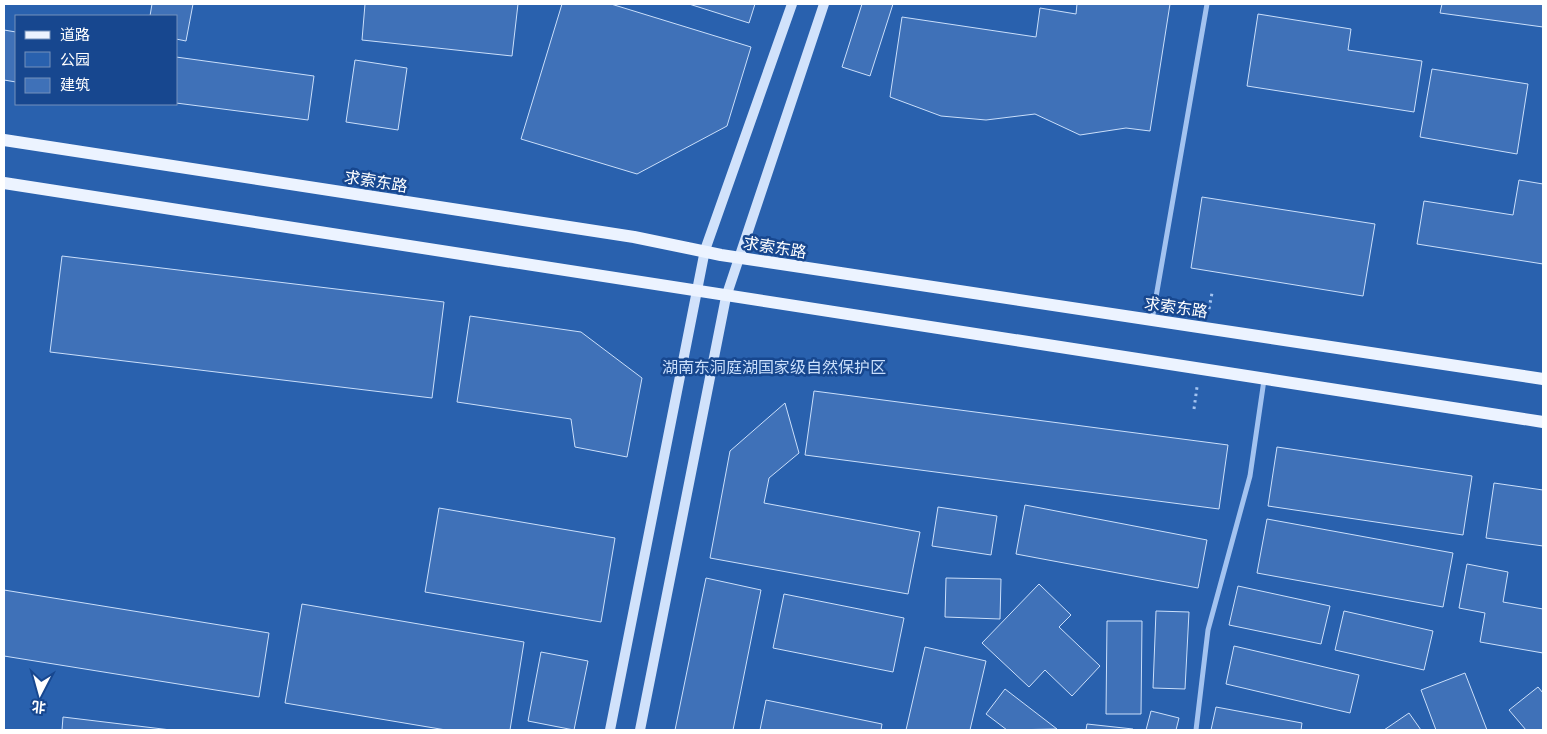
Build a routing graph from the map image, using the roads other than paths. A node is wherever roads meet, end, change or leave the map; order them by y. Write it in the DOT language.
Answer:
graph roads {
  1 [pos="792,4"];
  2 [pos="824,4"];
  3 [pos="1207,4"];
  4 [pos="4,140"];
  5 [pos="4,184"];
  6 [pos="705,250"];
  7 [pos="739,258"];
  8 [pos="697,292"];
  9 [pos="726,297"];
  10 [pos="1152,320"];
  11 [pos="1543,379"];
  12 [pos="1264,380"];
  13 [pos="1543,422"];
  14 [pos="610,730"];
  15 [pos="640,730"];
  16 [pos="1196,730"];
  1 -- 6 [label="main road"];
  2 -- 7 [label="main road"];
  3 -- 10 [label="street"];
  4 -- 6 [label="main road, 求索东路"];
  5 -- 8 [label="main road"];
  6 -- 7 [label="main road, 求索东路"];
  6 -- 8 [label="main road"];
  7 -- 9 [label="main road"];
  7 -- 10 [label="main road, 求索东路"];
  8 -- 9 [label="main road"];
  8 -- 14 [label="main road"];
  9 -- 12 [label="main road"];
  9 -- 15 [label="main road"];
  10 -- 11 [label="main road, 求索东路"];
  12 -- 13 [label="main road"];
  12 -- 16 [label="street"];
}
